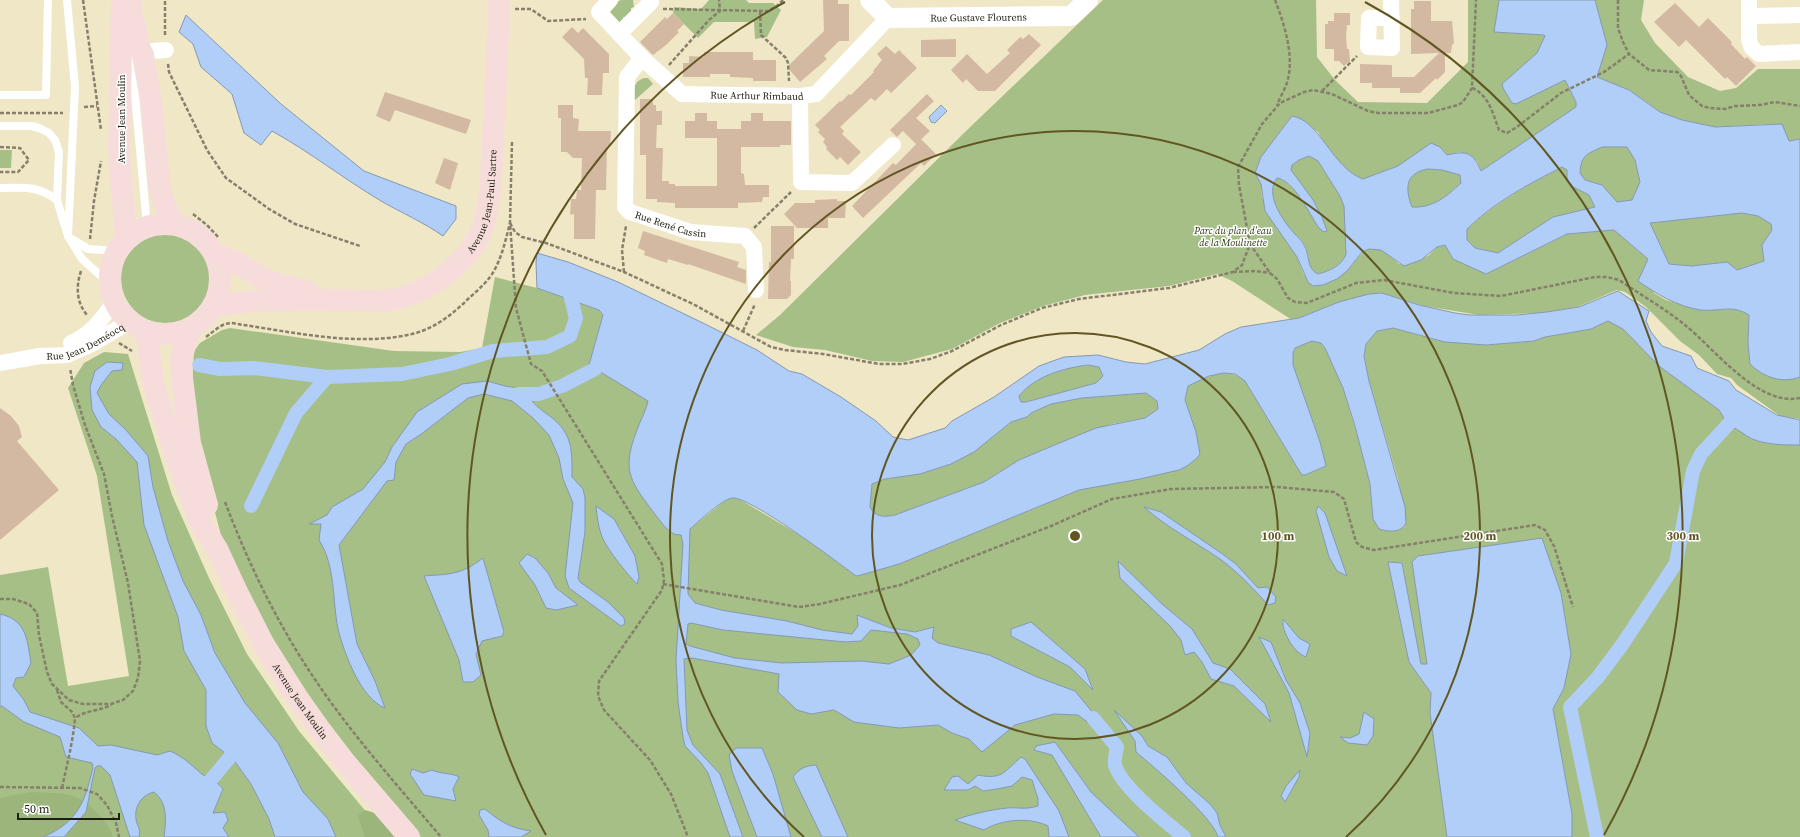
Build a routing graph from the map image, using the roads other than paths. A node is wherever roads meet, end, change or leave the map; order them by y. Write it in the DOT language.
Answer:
graph roads {
  1 [pos="48,0"];
  2 [pos="66,0"];
  3 [pos="610,0"];
  4 [pos="870,0"];
  5 [pos="1088,0"];
  6 [pos="1391,0"];
  7 [pos="123,1"];
  8 [pos="507,4"];
  9 [pos="646,4"];
  10 [pos="1749,8"];
  11 [pos="1800,15"];
  12 [pos="888,18"];
  13 [pos="1392,18"];
  14 [pos="620,33"];
  15 [pos="166,50"];
  16 [pos="1800,52"];
  17 [pos="143,55"];
  18 [pos="642,58"];
  19 [pos="0,95"];
  20 [pos="794,96"];
  21 [pos="0,126"];
  22 [pos="893,145"];
  23 [pos="0,188"];
  24 [pos="57,200"];
  25 [pos="183,217"];
  26 [pos="147,226"];
  27 [pos="68,236"];
  28 [pos="122,245"];
  29 [pos="219,247"];
  30 [pos="756,290"];
  31 [pos="112,293"];
  32 [pos="334,300"];
  33 [pos="214,306"];
  34 [pos="137,326"];
  35 [pos="190,329"];
  36 [pos="102,330"];
  37 [pos="40,356"];
  38 [pos="0,363"];
  39 [pos="217,549"];
  40 [pos="409,837"];
  1 -- 19 [label="lane"];
  2 -- 27 [label="lane"];
  3 -- 14 [label="street, Rue Arthur Rimbaud"];
  4 -- 12 [label="street"];
  5 -- 12 [label="street, Rue Gustave Flourens"];
  6 -- 13 [label="street"];
  7 -- 17 [label="main road"];
  7 -- 26 [label="lane"];
  7 -- 28 [label="main road, Avenue Jean Moulin"];
  8 -- 32 [label="main road, Avenue Jean-Paul Sartre"];
  9 -- 14 [label="street"];
  10 -- 11 [label="street"];
  10 -- 16 [label="street"];
  12 -- 20 [label="street, Rue Arthur Rimbaud"];
  13 -- 13 [label="street"];
  14 -- 18 [label="street, Rue Arthur Rimbaud"];
  15 -- 17 [label="street"];
  17 -- 25 [label="main road"];
  18 -- 20 [label="street, Rue Arthur Rimbaud"];
  18 -- 30 [label="street, Rue René Cassin"];
  20 -- 22 [label="street"];
  21 -- 24 [label="lane"];
  23 -- 24 [label="lane"];
  24 -- 27 [label="lane"];
  25 -- 26 [label="main road"];
  25 -- 29 [label="main road"];
  26 -- 28 [label="main road"];
  27 -- 28 [label="lane"];
  27 -- 31 [label="lane"];
  28 -- 31 [label="main road"];
  29 -- 32 [label="main road, Avenue Jean-Paul Sartre"];
  29 -- 33 [label="main road"];
  31 -- 34 [label="main road"];
  31 -- 36 [label="street, Rue Jean Deméocq"];
  32 -- 33 [label="main road, Avenue Jean-Paul Sartre"];
  33 -- 35 [label="main road"];
  34 -- 35 [label="main road"];
  34 -- 36 [label="street, Rue Jean Deméocq"];
  34 -- 39 [label="main road, Avenue Jean Moulin"];
  35 -- 39 [label="main road, Avenue Jean Moulin"];
  36 -- 37 [label="street, Rue Jean Deméocq"];
  36 -- 37 [label="street, Rue Jean Deméocq"];
  37 -- 38 [label="street, Rue Jean Deméocq"];
  39 -- 40 [label="main road, Avenue Jean Moulin"];
}
